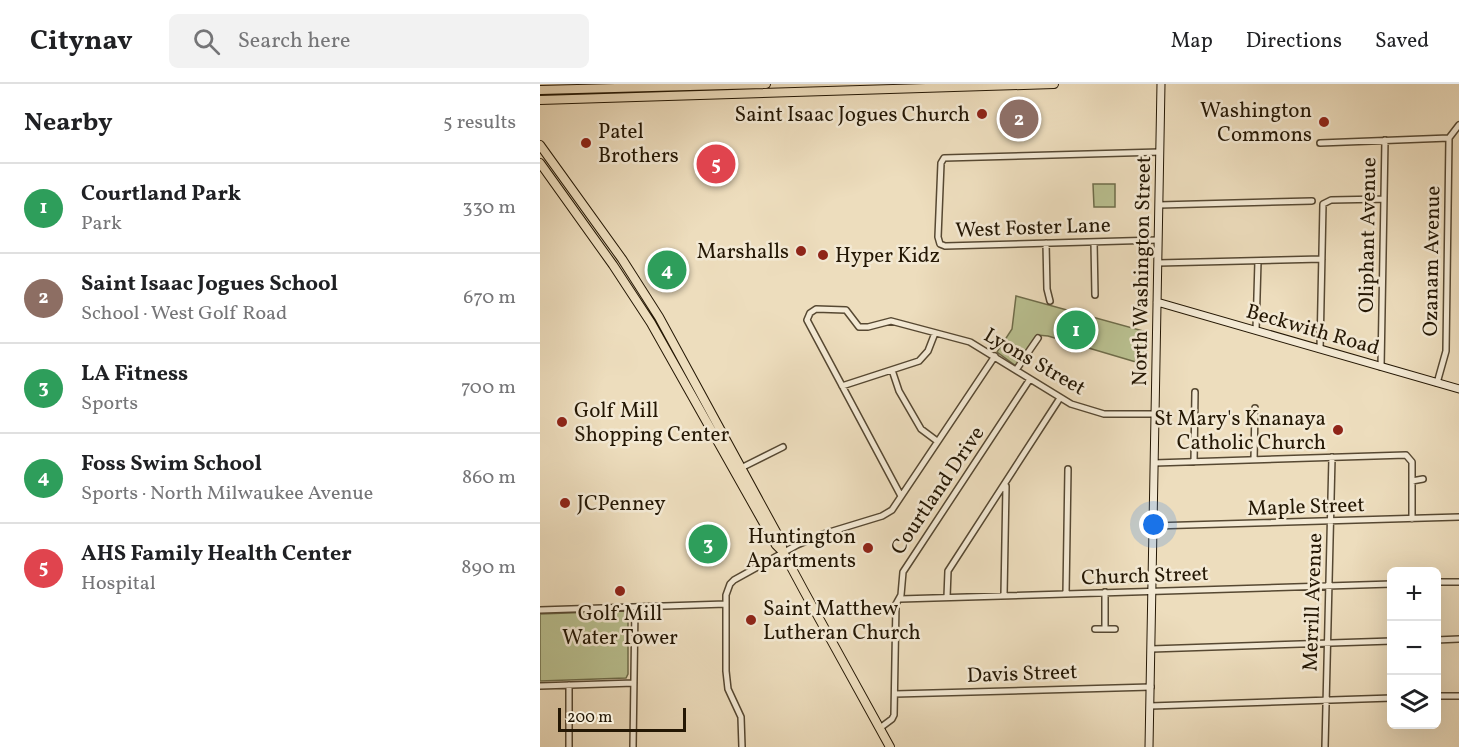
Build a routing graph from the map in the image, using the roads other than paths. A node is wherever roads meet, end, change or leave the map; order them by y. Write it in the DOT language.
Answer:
graph roads {
  1 [pos="766,84"];
  2 [pos="1054,84"];
  3 [pos="1161,84"];
  4 [pos="999,87"];
  5 [pos="540,90"];
  6 [pos="540,100"];
  7 [pos="1459,125"];
  8 [pos="1449,138"];
  9 [pos="1385,140"];
  10 [pos="1320,143"];
  11 [pos="540,145"];
  12 [pos="1160,152"];
  13 [pos="540,164"];
  14 [pos="1384,199"];
  15 [pos="1312,201"];
  16 [pos="1159,205"];
  17 [pos="1158,240"];
  18 [pos="1094,242"];
  19 [pos="1046,243"];
  20 [pos="1322,259"];
  21 [pos="1258,261"];
  22 [pos="1158,263"];
  23 [pos="1095,295"];
  24 [pos="1050,301"];
  25 [pos="1157,302"];
  26 [pos="802,311"];
  27 [pos="808,317"];
  28 [pos="1256,330"];
  29 [pos="934,333"];
  30 [pos="1038,338"];
  31 [pos="1320,349"];
  32 [pos="995,356"];
  33 [pos="1382,367"];
  34 [pos="892,370"];
  35 [pos="1016,370"];
  36 [pos="1030,379"];
  37 [pos="1437,383"];
  38 [pos="842,386"];
  39 [pos="1459,389"];
  40 [pos="1195,392"];
  41 [pos="1060,398"];
  42 [pos="1255,408"];
  43 [pos="1155,414"];
  44 [pos="937,441"];
  45 [pos="783,447"];
  46 [pos="1332,457"];
  47 [pos="1254,460"];
  48 [pos="1194,462"];
  49 [pos="1154,463"];
  50 [pos="1068,469"];
  51 [pos="738,470"];
  52 [pos="1423,478"];
  53 [pos="1412,481"];
  54 [pos="1006,484"];
  55 [pos="901,496"];
  56 [pos="1459,517"];
  57 [pos="1412,519"];
  58 [pos="1331,522"];
  59 [pos="1153,526"];
  60 [pos="783,552"];
  61 [pos="1441,582"];
  62 [pos="1459,582"];
  63 [pos="1387,584"];
  64 [pos="1329,585"];
  65 [pos="1152,591"];
  66 [pos="1105,592"];
  67 [pos="1066,594"];
  68 [pos="1004,596"];
  69 [pos="947,597"];
  70 [pos="900,599"];
  71 [pos="726,604"];
  72 [pos="635,607"];
  73 [pos="540,610"];
  74 [pos="1106,628"];
  75 [pos="1116,628"];
  76 [pos="1095,629"];
  77 [pos="1459,639"];
  78 [pos="1441,640"];
  79 [pos="1387,641"];
  80 [pos="1327,643"];
  81 [pos="1151,649"];
  82 [pos="634,683"];
  83 [pos="569,685"];
  84 [pos="540,686"];
  85 [pos="1150,687"];
  86 [pos="895,694"];
  87 [pos="1441,696"];
  88 [pos="1459,696"];
  89 [pos="1387,698"];
  90 [pos="1326,700"];
  91 [pos="1150,706"];
  92 [pos="880,728"];
  93 [pos="569,747"];
  94 [pos="633,747"];
  95 [pos="742,747"];
  96 [pos="890,747"];
  97 [pos="1149,747"];
  98 [pos="1325,747"];
  1 -- 5 [label="main road"];
  2 -- 4 [label="main road"];
  3 -- 12 [label="street, North Washington Street"];
  4 -- 6 [label="main road"];
  7 -- 8 [label="street"];
  8 -- 9 [label="street"];
  8 -- 37 [label="street, Ozanam Avenue"];
  9 -- 10 [label="street"];
  9 -- 14 [label="street, Oliphant Avenue"];
  11 -- 51 [label="main road"];
  12 -- 16 [label="street, North Washington Street"];
  12 -- 19 [label="street, West Foster Lane"];
  13 -- 51 [label="main road"];
  14 -- 20 [label="street"];
  14 -- 33 [label="street, Oliphant Avenue"];
  15 -- 16 [label="street"];
  16 -- 17 [label="street, North Washington Street"];
  17 -- 18 [label="street, West Foster Lane"];
  17 -- 22 [label="street, North Washington Street"];
  18 -- 19 [label="street, West Foster Lane"];
  18 -- 23 [label="street"];
  19 -- 24 [label="street"];
  20 -- 21 [label="street"];
  20 -- 31 [label="street"];
  21 -- 22 [label="street"];
  21 -- 28 [label="street"];
  22 -- 25 [label="street, North Washington Street"];
  25 -- 28 [label="street, Beckwith Road"];
  25 -- 43 [label="street, North Washington Street"];
  26 -- 27 [label="street"];
  27 -- 29 [label="street, Lyons Street"];
  27 -- 38 [label="street"];
  28 -- 31 [label="street, Beckwith Road"];
  29 -- 32 [label="street, Lyons Street"];
  29 -- 34 [label="street"];
  30 -- 35 [label="street"];
  31 -- 33 [label="street, Beckwith Road"];
  32 -- 35 [label="street, Lyons Street"];
  32 -- 44 [label="street"];
  33 -- 37 [label="street, Beckwith Road"];
  34 -- 38 [label="street"];
  34 -- 44 [label="street"];
  35 -- 36 [label="street, Lyons Street"];
  36 -- 41 [label="street, Lyons Street"];
  36 -- 70 [label="street, Courtland Drive"];
  37 -- 39 [label="street, Beckwith Road"];
  38 -- 55 [label="street"];
  40 -- 48 [label="street"];
  41 -- 43 [label="street, Lyons Street"];
  41 -- 54 [label="street"];
  42 -- 47 [label="street"];
  43 -- 49 [label="street, North Washington Street"];
  44 -- 55 [label="street"];
  45 -- 51 [label="street"];
  46 -- 47 [label="street"];
  46 -- 53 [label="street"];
  46 -- 58 [label="street, Merrill Avenue"];
  47 -- 48 [label="street"];
  48 -- 49 [label="street"];
  49 -- 59 [label="street, North Washington Street"];
  50 -- 67 [label="street"];
  51 -- 60 [label="main road"];
  52 -- 53 [label="street"];
  53 -- 57 [label="street"];
  54 -- 68 [label="street"];
  54 -- 69 [label="street"];
  55 -- 60 [label="street"];
  56 -- 57 [label="street, Maple Street"];
  57 -- 58 [label="street, Maple Street"];
  58 -- 59 [label="street, Maple Street"];
  58 -- 64 [label="street, Merrill Avenue"];
  59 -- 65 [label="street, North Washington Street"];
  60 -- 71 [label="street"];
  60 -- 92 [label="main road"];
  61 -- 62 [label="street"];
  63 -- 64 [label="street, Church Street"];
  64 -- 65 [label="street, Church Street"];
  64 -- 80 [label="street, Merrill Avenue"];
  65 -- 66 [label="street, Church Street"];
  65 -- 81 [label="street, North Washington Street"];
  66 -- 67 [label="street, Church Street"];
  66 -- 74 [label="street"];
  67 -- 68 [label="street, Church Street"];
  68 -- 69 [label="street, Church Street"];
  69 -- 70 [label="street, Church Street"];
  70 -- 86 [label="street, Courtland Drive"];
  71 -- 72 [label="street"];
  71 -- 95 [label="street"];
  72 -- 73 [label="street"];
  72 -- 82 [label="street"];
  74 -- 75 [label="street"];
  74 -- 76 [label="street"];
  77 -- 78 [label="street"];
  79 -- 80 [label="street"];
  80 -- 81 [label="street"];
  80 -- 90 [label="street, Merrill Avenue"];
  81 -- 85 [label="street, North Washington Street"];
  82 -- 83 [label="street"];
  82 -- 94 [label="street"];
  83 -- 84 [label="street"];
  83 -- 93 [label="street"];
  85 -- 86 [label="street, Davis Street"];
  85 -- 91 [label="street, North Washington Street"];
  86 -- 92 [label="street, Courtland Drive"];
  87 -- 88 [label="street"];
  89 -- 90 [label="street"];
  90 -- 91 [label="street"];
  90 -- 98 [label="street, Merrill Avenue"];
  91 -- 97 [label="street, North Washington Street"];
  92 -- 96 [label="main road"];
}
